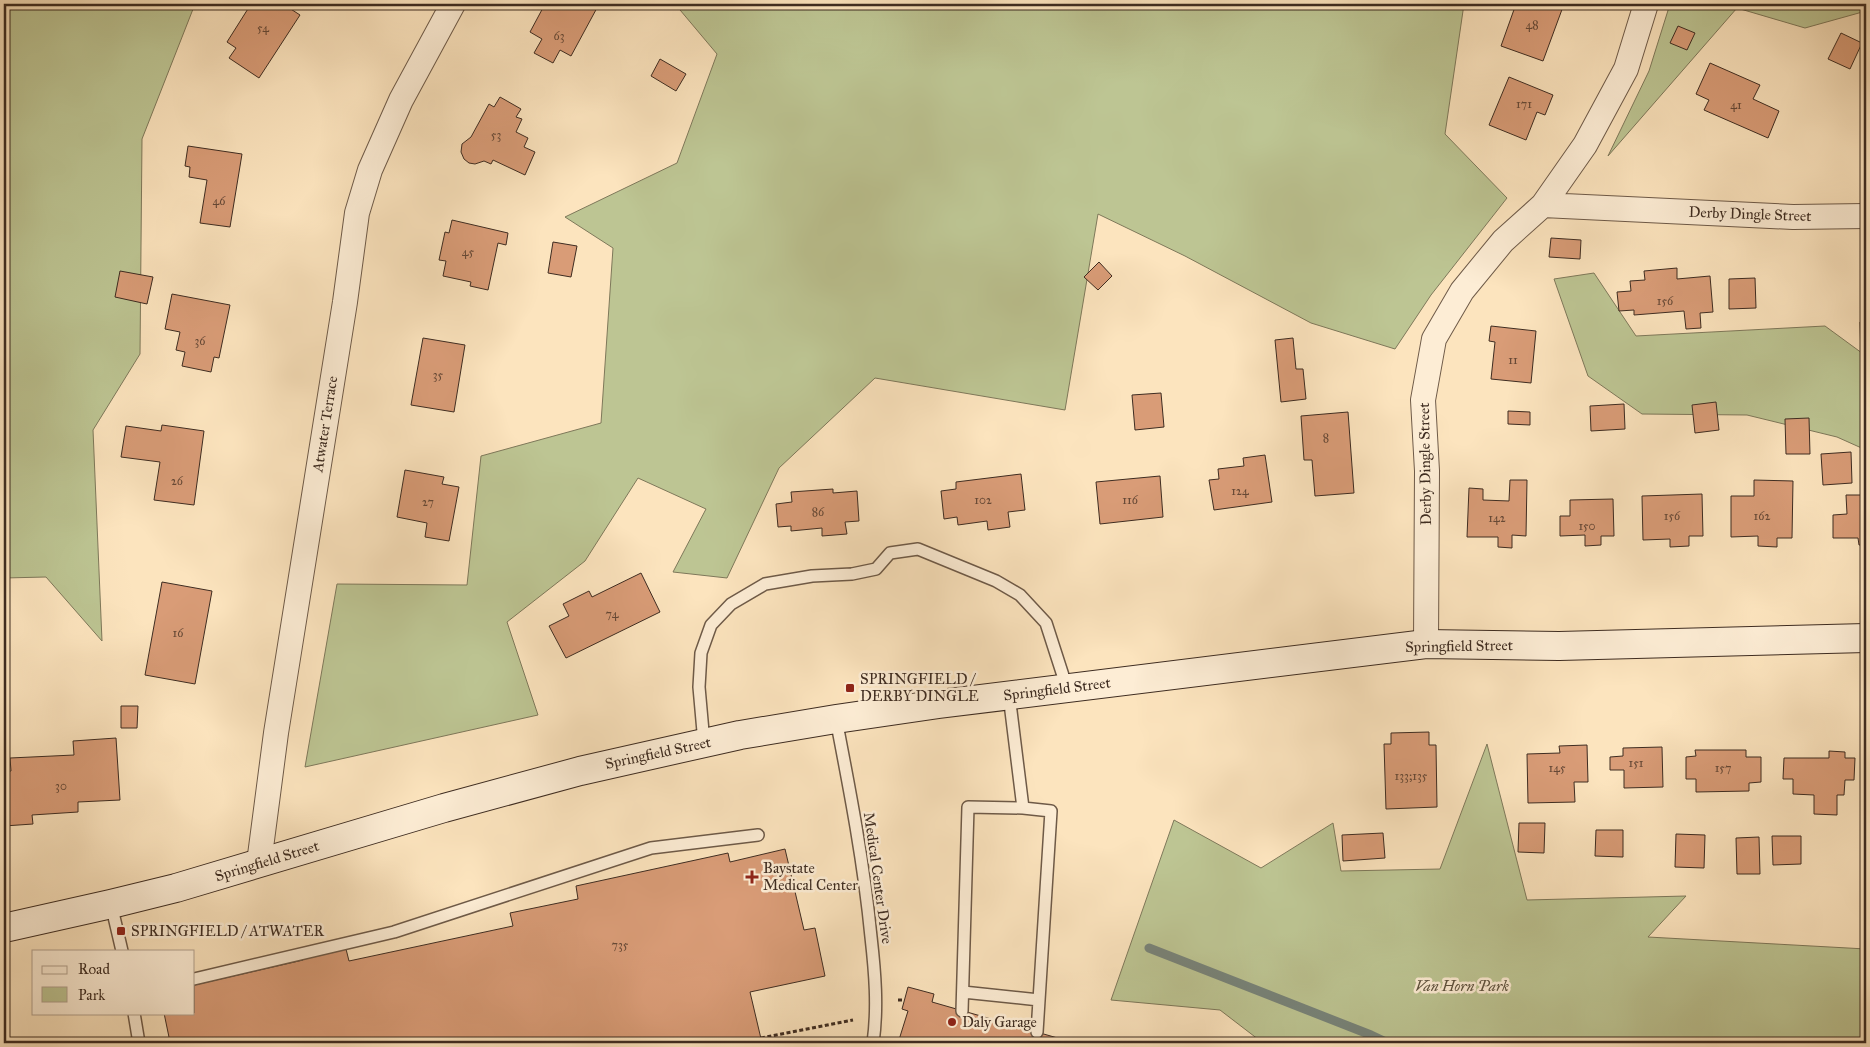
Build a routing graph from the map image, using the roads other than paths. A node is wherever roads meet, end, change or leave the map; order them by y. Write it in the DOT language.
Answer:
graph roads {
  1 [pos="453,4"];
  2 [pos="1646,4"];
  3 [pos="1543,206"];
  4 [pos="1866,216"];
  5 [pos="1866,638"];
  6 [pos="1426,644"];
  7 [pos="1068,688"];
  8 [pos="1009,695"];
  9 [pos="836,719"];
  10 [pos="704,743"];
  11 [pos="1023,808"];
  12 [pos="758,835"];
  13 [pos="259,863"];
  14 [pos="111,904"];
  15 [pos="4,928"];
  16 [pos="122,950"];
  17 [pos="195,978"];
  18 [pos="963,992"];
  19 [pos="1039,1000"];
  20 [pos="962,1011"];
  21 [pos="134,1014"];
  22 [pos="1037,1032"];
  23 [pos="136,1043"];
  24 [pos="873,1043"];
  1 -- 13 [label="street, Atwater Terrace"];
  2 -- 3 [label="street, Derby Dingle Street"];
  3 -- 4 [label="street, Derby Dingle Street"];
  3 -- 6 [label="street, Derby Dingle Street"];
  5 -- 6 [label="main road, Springfield Street"];
  6 -- 7 [label="main road, Springfield Street"];
  7 -- 8 [label="main road, Springfield Street"];
  7 -- 10 [label="lane"];
  8 -- 9 [label="main road, Springfield Street"];
  8 -- 11 [label="lane"];
  9 -- 10 [label="main road, Springfield Street"];
  9 -- 24 [label="lane, Medical Center Drive"];
  10 -- 13 [label="main road, Springfield Street"];
  11 -- 18 [label="lane"];
  11 -- 19 [label="lane"];
  12 -- 17 [label="lane"];
  13 -- 14 [label="main road, Springfield Street"];
  14 -- 15 [label="main road, Springfield Street"];
  14 -- 16 [label="lane"];
  18 -- 19 [label="lane"];
  18 -- 20 [label="lane"];
  19 -- 22 [label="lane"];
  21 -- 23 [label="lane"];
}
